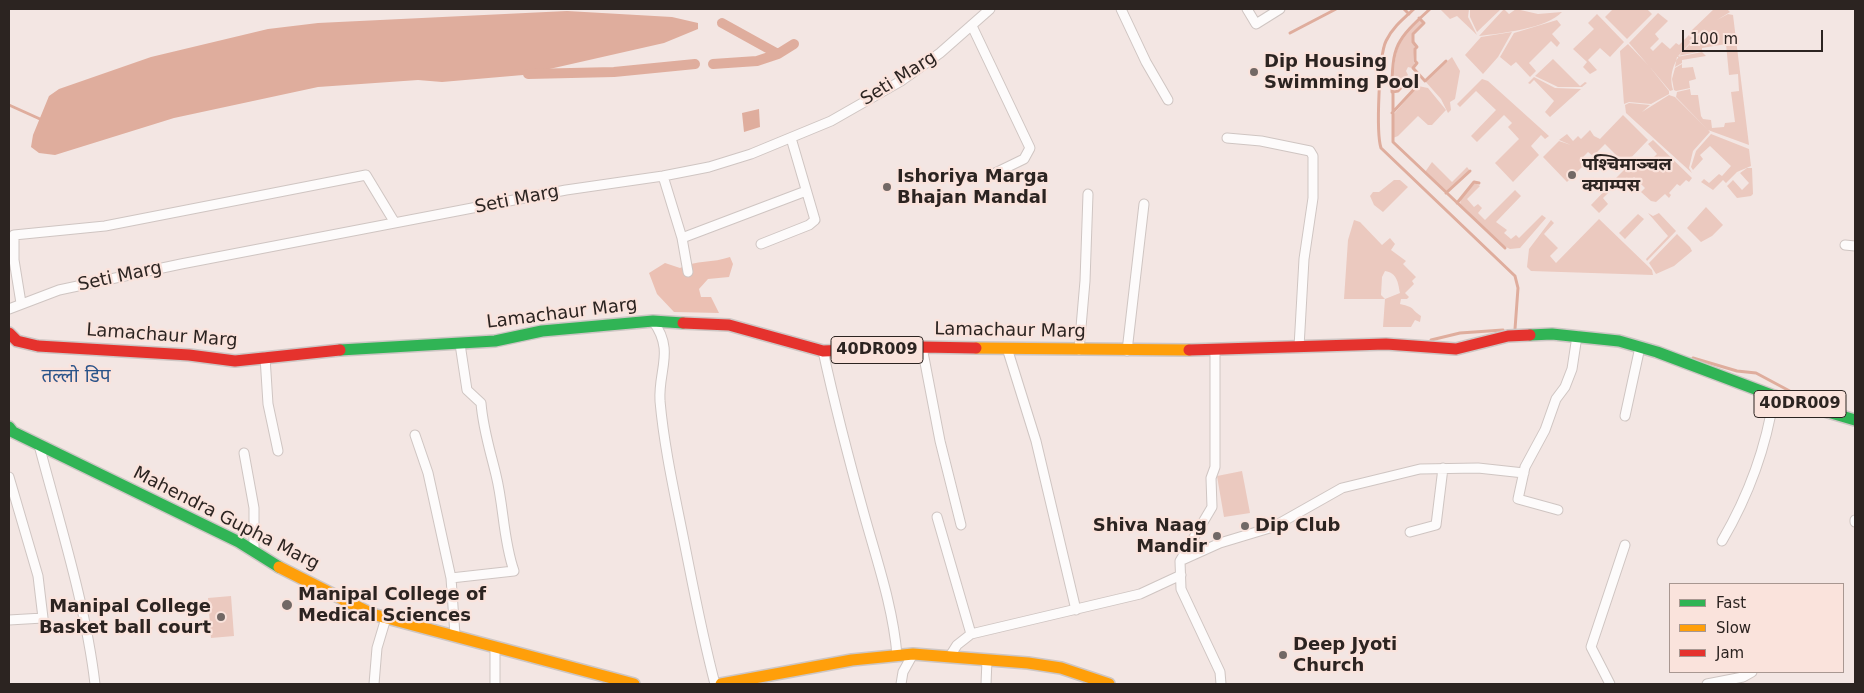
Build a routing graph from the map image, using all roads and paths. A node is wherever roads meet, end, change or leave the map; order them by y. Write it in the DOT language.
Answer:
graph roads {
  1 [pos="990,9"];
  2 [pos="1122,9"];
  3 [pos="1247,9"];
  4 [pos="1280,9"];
  5 [pos="972,26"];
  6 [pos="1168,100"];
  7 [pos="791,138"];
  8 [pos="1227,138"];
  9 [pos="991,175"];
  10 [pos="663,176"];
  11 [pos="806,191"];
  12 [pos="1088,194"];
  13 [pos="1144,204"];
  14 [pos="395,223"];
  15 [pos="682,238"];
  16 [pos="761,244"];
  17 [pos="1845,245"];
  18 [pos="1855,246"];
  19 [pos="688,272"];
  20 [pos="21,303"];
  21 [pos="9,309"];
  22 [pos="653,321"];
  23 [pos="9,333"];
  24 [pos="1577,336"];
  25 [pos="460,344"];
  26 [pos="922,347"];
  27 [pos="1299,347"];
  28 [pos="1640,347"];
  29 [pos="1007,348"];
  30 [pos="1079,350"];
  31 [pos="1215,350"];
  32 [pos="823,351"];
  33 [pos="1127,351"];
  34 [pos="266,357"];
  35 [pos="1774,396"];
  36 [pos="1625,416"];
  37 [pos="1855,420"];
  38 [pos="9,427"];
  39 [pos="415,435"];
  40 [pos="39,445"];
  41 [pos="278,452"];
  42 [pos="244,453"];
  43 [pos="1443,468"];
  44 [pos="1524,473"];
  45 [pos="9,477"];
  46 [pos="1558,510"];
  47 [pos="937,517"];
  48 [pos="961,525"];
  49 [pos="1410,532"];
  50 [pos="1722,541"];
  51 [pos="1625,545"];
  52 [pos="254,550"];
  53 [pos="1180,561"];
  54 [pos="1181,575"];
  55 [pos="451,578"];
  56 [pos="1076,610"];
  57 [pos="386,618"];
  58 [pos="9,620"];
  59 [pos="971,634"];
  60 [pos="455,635"];
  61 [pos="495,647"];
  62 [pos="913,654"];
  63 [pos="897,655"];
  64 [pos="950,656"];
  65 [pos="987,660"];
  66 [pos="1750,673"];
  67 [pos="95,684"];
  68 [pos="374,684"];
  69 [pos="495,684"];
  70 [pos="634,684"];
  71 [pos="715,684"];
  72 [pos="721,684"];
  73 [pos="900,684"];
  74 [pos="986,684"];
  75 [pos="1109,684"];
  76 [pos="1222,684"];
  77 [pos="1610,684"];
  78 [pos="1707,684"];
  1 -- 5 [label="street, Seti Marg"];
  2 -- 6 [label="street"];
  3 -- 4 [label="street"];
  5 -- 7 [label="street, Seti Marg"];
  5 -- 9 [label="street"];
  7 -- 10 [label="street, Seti Marg"];
  7 -- 11 [label="street"];
  8 -- 27 [label="street"];
  10 -- 14 [label="street, Seti Marg"];
  10 -- 15 [label="street"];
  11 -- 15 [label="street"];
  11 -- 16 [label="street"];
  12 -- 30 [label="street"];
  13 -- 33 [label="street"];
  14 -- 20 [label="street, Seti Marg"];
  14 -- 20 [label="street"];
  15 -- 19 [label="street"];
  17 -- 18 [label="street"];
  20 -- 21 [label="street, Seti Marg"];
  22 -- 25 [label="main road, Lamachaur Marg / 40DR009"];
  22 -- 32 [label="main road, Lamachaur Marg / 40DR009"];
  22 -- 71 [label="street"];
  23 -- 34 [label="main road, Lamachaur Marg / 40DR009"];
  24 -- 27 [label="main road, Lamachaur Marg / 40DR009"];
  24 -- 28 [label="main road, Lamachaur Marg / 40DR009"];
  24 -- 44 [label="street"];
  25 -- 34 [label="main road, Lamachaur Marg / 40DR009"];
  25 -- 55 [label="street"];
  26 -- 29 [label="main road, Lamachaur Marg / 40DR009"];
  26 -- 32 [label="main road, Lamachaur Marg / 40DR009"];
  26 -- 48 [label="street"];
  27 -- 31 [label="main road, Lamachaur Marg / 40DR009"];
  28 -- 35 [label="main road, Lamachaur Marg / 40DR009"];
  28 -- 36 [label="street"];
  29 -- 30 [label="main road, Lamachaur Marg / 40DR009"];
  29 -- 56 [label="street"];
  30 -- 33 [label="main road, Lamachaur Marg / 40DR009"];
  31 -- 33 [label="main road, Lamachaur Marg / 40DR009"];
  31 -- 53 [label="street"];
  32 -- 63 [label="street"];
  34 -- 41 [label="street"];
  35 -- 37 [label="main road, Lamachaur Marg / 40DR009"];
  35 -- 50 [label="street"];
  38 -- 40 [label="main road, Mahendra Gupha Marg"];
  39 -- 55 [label="street"];
  40 -- 52 [label="main road, Mahendra Gupha Marg"];
  40 -- 67 [label="street"];
  42 -- 52 [label="street"];
  43 -- 44 [label="street"];
  43 -- 49 [label="street"];
  43 -- 53 [label="street"];
  44 -- 46 [label="street"];
  45 -- 58 [label="street"];
  47 -- 59 [label="street"];
  51 -- 77 [label="street"];
  52 -- 57 [label="main road, Mahendra Gupha Marg"];
  53 -- 54 [label="street"];
  54 -- 56 [label="street"];
  54 -- 76 [label="street"];
  55 -- 60 [label="street"];
  56 -- 59 [label="street"];
  57 -- 60 [label="main road, Mahendra Gupha Marg"];
  57 -- 68 [label="street"];
  59 -- 64 [label="street"];
  60 -- 61 [label="main road, Mahendra Gupha Marg"];
  61 -- 69 [label="street"];
  61 -- 70 [label="main road, Mahendra Gupha Marg"];
  62 -- 63 [label="main road"];
  62 -- 64 [label="main road"];
  62 -- 73 [label="street"];
  63 -- 72 [label="main road"];
  64 -- 65 [label="main road"];
  65 -- 74 [label="street"];
  65 -- 75 [label="main road"];
  66 -- 78 [label="street"];
}
